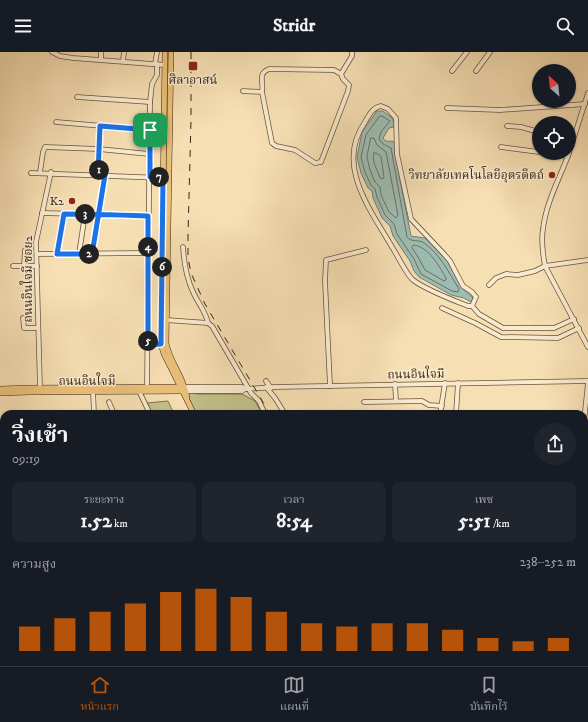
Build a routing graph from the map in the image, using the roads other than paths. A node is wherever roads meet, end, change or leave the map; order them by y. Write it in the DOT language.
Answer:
graph roads {
  1 [pos="52,52"];
  2 [pos="102,52"];
  3 [pos="124,52"];
  4 [pos="158,52"];
  5 [pos="167,52"];
  6 [pos="352,52"];
  7 [pos="467,52"];
  8 [pos="490,52"];
  9 [pos="101,59"];
  10 [pos="123,61"];
  11 [pos="156,64"];
  12 [pos="165,64"];
  13 [pos="452,71"];
  14 [pos="476,71"];
  15 [pos="341,74"];
  16 [pos="243,91"];
  17 [pos="262,92"];
  18 [pos="588,93"];
  19 [pos="77,97"];
  20 [pos="167,101"];
  21 [pos="150,102"];
  22 [pos="585,104"];
  23 [pos="447,108"];
  24 [pos="56,122"];
  25 [pos="100,126"];
  26 [pos="507,126"];
  27 [pos="576,126"];
  28 [pos="150,130"];
  29 [pos="532,130"];
  30 [pos="501,148"];
  31 [pos="99,149"];
  32 [pos="532,151"];
  33 [pos="149,154"];
  34 [pos="567,160"];
  35 [pos="40,172"];
  36 [pos="51,172"];
  37 [pos="31,173"];
  38 [pos="98,174"];
  39 [pos="105,175"];
  40 [pos="150,177"];
  41 [pos="163,178"];
  42 [pos="42,213"];
  43 [pos="64,214"];
  44 [pos="85,214"];
  45 [pos="99,215"];
  46 [pos="148,216"];
  47 [pos="183,247"];
  48 [pos="25,250"];
  49 [pos="366,250"];
  50 [pos="148,253"];
  51 [pos="37,254"];
  52 [pos="57,254"];
  53 [pos="79,254"];
  54 [pos="92,254"];
  55 [pos="588,260"];
  56 [pos="14,266"];
  57 [pos="24,266"];
  58 [pos="37,266"];
  59 [pos="545,266"];
  60 [pos="489,285"];
  61 [pos="472,306"];
  62 [pos="442,308"];
  63 [pos="23,318"];
  64 [pos="574,319"];
  65 [pos="166,320"];
  66 [pos="208,323"];
  67 [pos="38,328"];
  68 [pos="579,328"];
  69 [pos="161,344"];
  70 [pos="148,345"];
  71 [pos="588,347"];
  72 [pos="266,380"];
  73 [pos="588,382"];
  74 [pos="444,383"];
  75 [pos="458,383"];
  76 [pos="395,384"];
  77 [pos="330,386"];
  78 [pos="147,387"];
  79 [pos="268,387"];
  80 [pos="275,387"];
  81 [pos="247,388"];
  82 [pos="254,388"];
  83 [pos="93,389"];
  84 [pos="139,389"];
  85 [pos="183,389"];
  86 [pos="0,390"];
  87 [pos="40,390"];
  88 [pos="0,393"];
  89 [pos="252,394"];
  90 [pos="275,398"];
  91 [pos="396,401"];
  92 [pos="109,402"];
  93 [pos="364,402"];
  94 [pos="442,406"];
  95 [pos="94,410"];
  96 [pos="112,410"];
  97 [pos="148,410"];
  98 [pos="192,410"];
  99 [pos="263,410"];
  100 [pos="282,410"];
  101 [pos="441,410"];
  102 [pos="456,410"];
  103 [pos="585,410"];
  1 -- 9 [label="street"];
  2 -- 9 [label="street"];
  3 -- 10 [label="street"];
  4 -- 5 [label="street"];
  4 -- 11 [label="street"];
  5 -- 12 [label="main road"];
  5 -- 20 [label="main road"];
  6 -- 15 [label="street"];
  7 -- 13 [label="street"];
  8 -- 14 [label="street"];
  9 -- 10 [label="street"];
  10 -- 11 [label="street"];
  11 -- 12 [label="street"];
  11 -- 21 [label="street"];
  12 -- 20 [label="main road"];
  15 -- 17 [label="street"];
  15 -- 17 [label="street"];
  16 -- 17 [label="street"];
  18 -- 22 [label="street"];
  19 -- 21 [label="street"];
  20 -- 41 [label="main road"];
  20 -- 65 [label="main road"];
  21 -- 28 [label="street"];
  22 -- 23 [label="street"];
  22 -- 27 [label="street"];
  24 -- 25 [label="street"];
  25 -- 28 [label="street"];
  25 -- 31 [label="street"];
  26 -- 29 [label="street"];
  28 -- 33 [label="street"];
  30 -- 32 [label="street"];
  31 -- 33 [label="street"];
  31 -- 35 [label="street"];
  31 -- 38 [label="street"];
  33 -- 40 [label="street"];
  34 -- 59 [label="street"];
  35 -- 36 [label="street"];
  35 -- 37 [label="street"];
  36 -- 38 [label="street"];
  36 -- 42 [label="street, ถนนอินใจมี ซอย2"];
  38 -- 39 [label="street"];
  39 -- 40 [label="street"];
  39 -- 45 [label="street"];
  40 -- 41 [label="street"];
  40 -- 46 [label="street"];
  41 -- 69 [label="main road"];
  42 -- 43 [label="street"];
  42 -- 51 [label="street, ถนนอินใจมี ซอย2"];
  43 -- 44 [label="street"];
  43 -- 52 [label="street"];
  44 -- 45 [label="street"];
  44 -- 53 [label="street"];
  45 -- 46 [label="street"];
  45 -- 54 [label="street"];
  46 -- 50 [label="street"];
  47 -- 66 [label="street"];
  48 -- 57 [label="street"];
  49 -- 77 [label="street"];
  50 -- 54 [label="street"];
  50 -- 70 [label="street"];
  51 -- 52 [label="street"];
  51 -- 58 [label="street, ถนนอินใจมี ซอย2"];
  52 -- 53 [label="street"];
  53 -- 54 [label="street"];
  55 -- 59 [label="street"];
  56 -- 57 [label="street"];
  57 -- 58 [label="street"];
  58 -- 67 [label="street, ถนนอินใจมี ซอย2"];
  59 -- 60 [label="street"];
  59 -- 64 [label="street"];
  61 -- 61 [label="street"];
  61 -- 64 [label="street"];
  62 -- 68 [label="street"];
  63 -- 67 [label="street"];
  64 -- 68 [label="street"];
  65 -- 66 [label="street"];
  65 -- 85 [label="main road"];
  66 -- 81 [label="street"];
  67 -- 87 [label="street, ถนนอินใจมี ซอย2"];
  68 -- 71 [label="street"];
  69 -- 70 [label="street"];
  69 -- 85 [label="main road"];
  70 -- 78 [label="street"];
  72 -- 79 [label="street"];
  73 -- 75 [label="street, ถนนอินใจมี"];
  73 -- 103 [label="street"];
  74 -- 75 [label="street, ถนนอินใจมี"];
  74 -- 76 [label="street, ถนนอินใจมี"];
  74 -- 94 [label="street"];
  75 -- 102 [label="street"];
  76 -- 77 [label="street, ถนนอินใจมี"];
  76 -- 91 [label="street"];
  77 -- 80 [label="street, ถนนอินใจมี"];
  78 -- 84 [label="main road, ถนนอินใจมี"];
  78 -- 85 [label="main road, ถนนอินใจมี"];
  79 -- 80 [label="street, ถนนอินใจมี"];
  79 -- 82 [label="street, ถนนอินใจมี"];
  79 -- 90 [label="street"];
  80 -- 90 [label="street"];
  81 -- 82 [label="street, ถนนอินใจมี"];
  81 -- 85 [label="street, ถนนอินใจมี"];
  81 -- 89 [label="street"];
  82 -- 89 [label="street"];
  83 -- 84 [label="main road, ถนนอินใจมี"];
  83 -- 87 [label="main road, ถนนอินใจมี"];
  83 -- 95 [label="street"];
  84 -- 85 [label="main road, ถนนอินใจมี"];
  84 -- 97 [label="street"];
  85 -- 98 [label="main road"];
  86 -- 87 [label="main road, ถนนอินใจมี"];
  87 -- 88 [label="main road, ถนนอินใจมี"];
  89 -- 99 [label="street"];
  90 -- 100 [label="street"];
  91 -- 93 [label="street"];
  91 -- 94 [label="street"];
  92 -- 96 [label="street"];
  94 -- 101 [label="street"];
}
